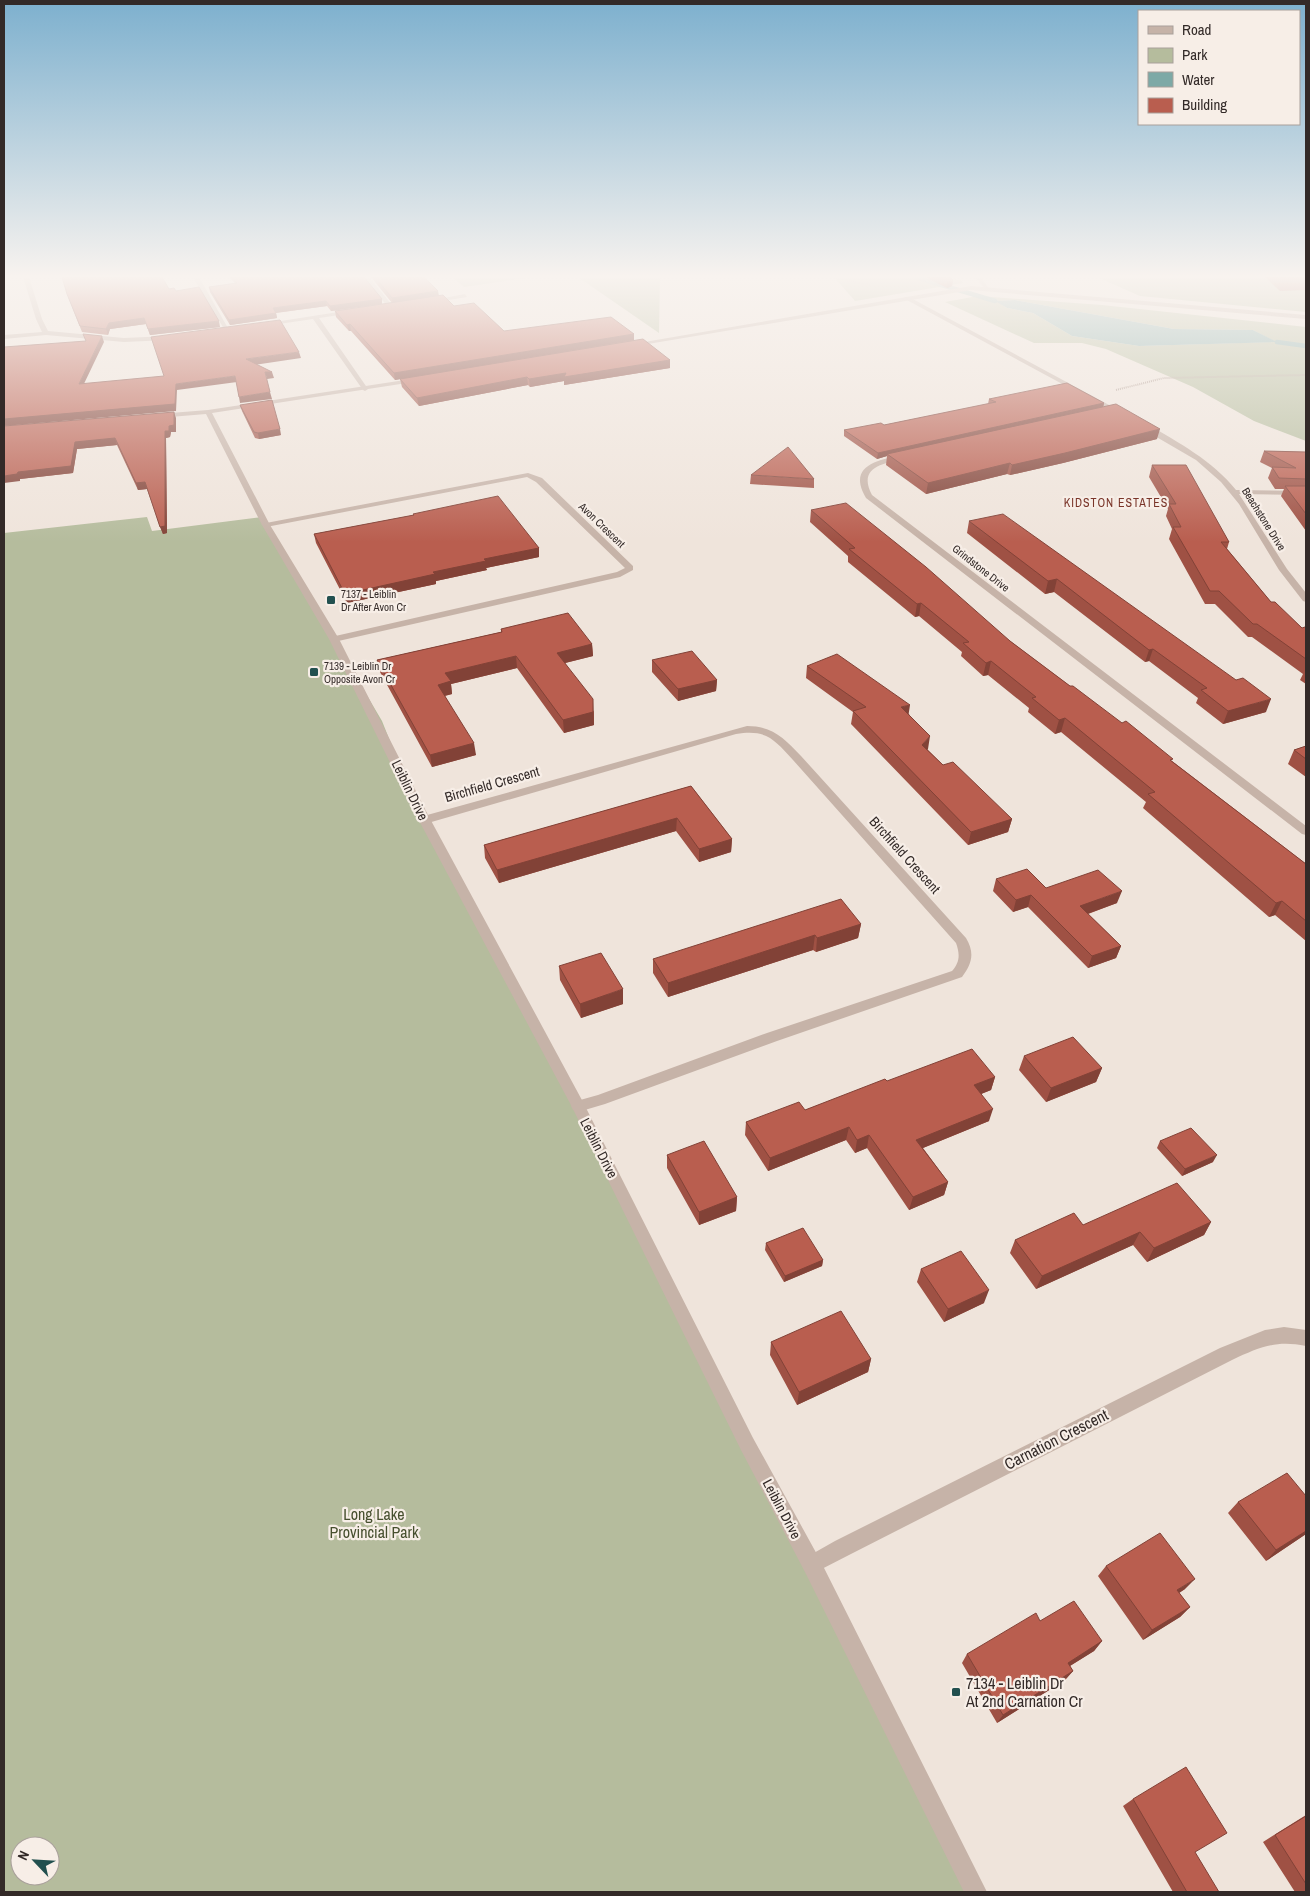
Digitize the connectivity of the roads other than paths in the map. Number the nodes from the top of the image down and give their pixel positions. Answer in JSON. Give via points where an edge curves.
{"nodes":[{"id":1,"x":349,"y":365,"type":"edge"},
{"id":2,"x":1032,"y":365,"type":"edge"},
{"id":3,"x":423,"y":379,"type":"edge"},
{"id":4,"x":365,"y":389,"type":"junction"},
{"id":5,"x":1114,"y":410,"type":"junction"},
{"id":6,"x":208,"y":412,"type":"junction"},
{"id":7,"x":1099,"y":414,"type":"edge"},
{"id":8,"x":1124,"y":415,"type":"edge"},
{"id":9,"x":152,"y":416,"type":"edge"},
{"id":10,"x":1132,"y":420,"type":"edge"},
{"id":11,"x":910,"y":455,"type":"edge"},
{"id":12,"x":1234,"y":492,"type":"junction"},
{"id":13,"x":1306,"y":493,"type":"edge"},
{"id":14,"x":266,"y":525,"type":"junction"},
{"id":15,"x":1306,"y":599,"type":"edge"},
{"id":16,"x":334,"y":639,"type":"junction"},
{"id":17,"x":424,"y":820,"type":"junction"},
{"id":18,"x":1306,"y":831,"type":"edge"},
{"id":19,"x":578,"y":1106,"type":"junction"},
{"id":20,"x":1306,"y":1338,"type":"edge"},
{"id":21,"x":812,"y":1565,"type":"junction"},
{"id":22,"x":976,"y":1892,"type":"edge"}],
"edges":[{"from":1,"to":4,"type":"street"},
{"from":2,"to":5,"type":"street"},
{"from":3,"to":4,"type":"street"},
{"from":4,"to":6,"type":"street"},
{"from":5,"to":7,"type":"street"},
{"from":5,"to":8,"type":"street"},
{"from":6,"to":9,"type":"street"},
{"from":6,"to":14,"type":"street","name":"Leiblin Drive"},
{"from":10,"to":12,"type":"street","name":"Beachstone Drive","via":[[1199,458]]},
{"from":11,"to":18,"type":"street","name":"Grindstone Drive","via":[[879,462],[866,472],[862,479],[863,488],[869,496]]},
{"from":12,"to":13,"type":"street"},
{"from":12,"to":15,"type":"street","name":"Beachstone Drive","via":[[1274,556]]},
{"from":14,"to":16,"type":"street","name":"Leiblin Drive"},
{"from":14,"to":16,"type":"street","name":"Avon Crescent","via":[[528,474],[536,477],[630,568],[620,574]]},
{"from":16,"to":17,"type":"street","name":"Leiblin Drive"},
{"from":17,"to":19,"type":"street","name":"Leiblin Drive"},
{"from":17,"to":19,"type":"street","name":"Birchfield Crescent","via":[[735,731],[763,729],[797,758],[962,941],[966,950],[966,959],[957,974]]},
{"from":19,"to":21,"type":"street","name":"Leiblin Drive","via":[[747,1444]]},
{"from":20,"to":21,"type":"street","name":"Carnation Crescent","via":[[1271,1335],[1226,1354]]},
{"from":21,"to":22,"type":"street","name":"Leiblin Drive"}]}
